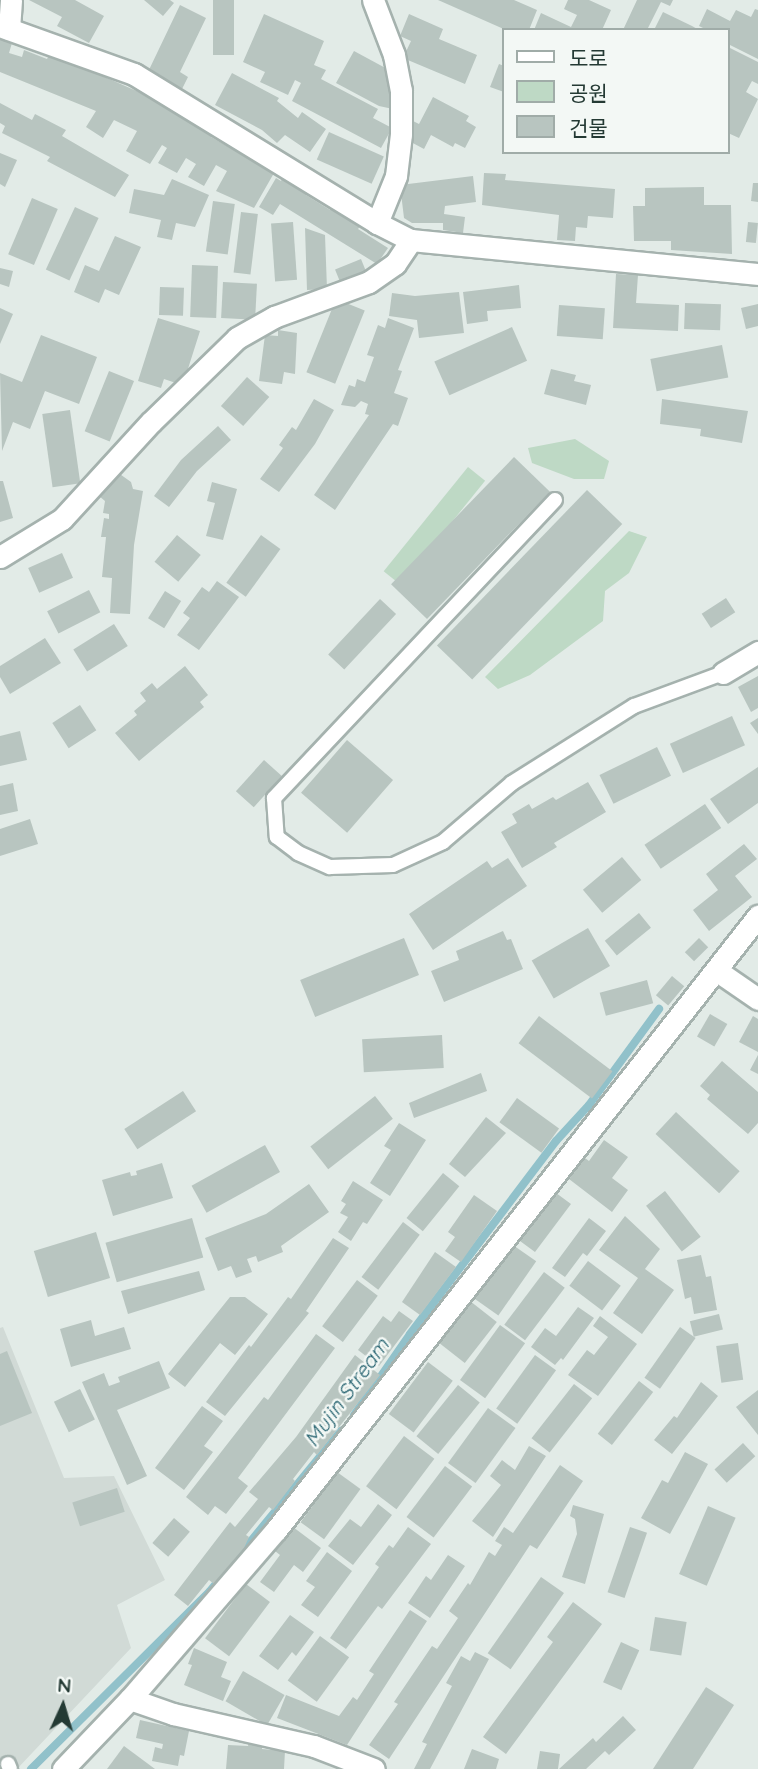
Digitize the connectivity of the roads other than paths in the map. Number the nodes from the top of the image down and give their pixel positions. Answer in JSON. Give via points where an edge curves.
{"nodes":[{"id":1,"x":11,"y":0,"type":"edge"},
{"id":2,"x":373,"y":0,"type":"edge"},
{"id":3,"x":4,"y":27,"type":"edge"},
{"id":4,"x":377,"y":223,"type":"junction"},
{"id":5,"x":411,"y":240,"type":"junction"},
{"id":6,"x":758,"y":274,"type":"edge"},
{"id":7,"x":555,"y":500,"type":"dead end"},
{"id":8,"x":0,"y":557,"type":"edge"},
{"id":9,"x":758,"y":652,"type":"edge"},
{"id":10,"x":723,"y":673,"type":"joint"},
{"id":11,"x":758,"y":916,"type":"edge"},
{"id":12,"x":716,"y":970,"type":"junction"},
{"id":13,"x":758,"y":999,"type":"edge"},
{"id":14,"x":131,"y":1699,"type":"junction"},
{"id":15,"x":64,"y":1769,"type":"edge"},
{"id":16,"x":374,"y":1769,"type":"edge"}],
"edges":[{"from":1,"to":3,"type":"street"},
{"from":2,"to":4,"type":"street","via":[[394,55],[401,90],[396,176]]},
{"from":3,"to":4,"type":"street","via":[[134,74]]},
{"from":4,"to":5,"type":"street"},
{"from":5,"to":6,"type":"street"},
{"from":5,"to":8,"type":"street","via":[[395,264],[369,282],[274,317],[237,338],[61,519]]},
{"from":7,"to":10,"type":"lane","via":[[274,798],[277,837],[298,853],[330,867],[393,866],[443,842],[512,783],[634,706]]},
{"from":9,"to":10,"type":"street"},
{"from":11,"to":12,"type":"street"},
{"from":12,"to":13,"type":"street"},
{"from":12,"to":14,"type":"street","via":[[276,1531]]},
{"from":14,"to":15,"type":"street"},
{"from":14,"to":16,"type":"street","via":[[173,1714],[314,1746]]}]}
